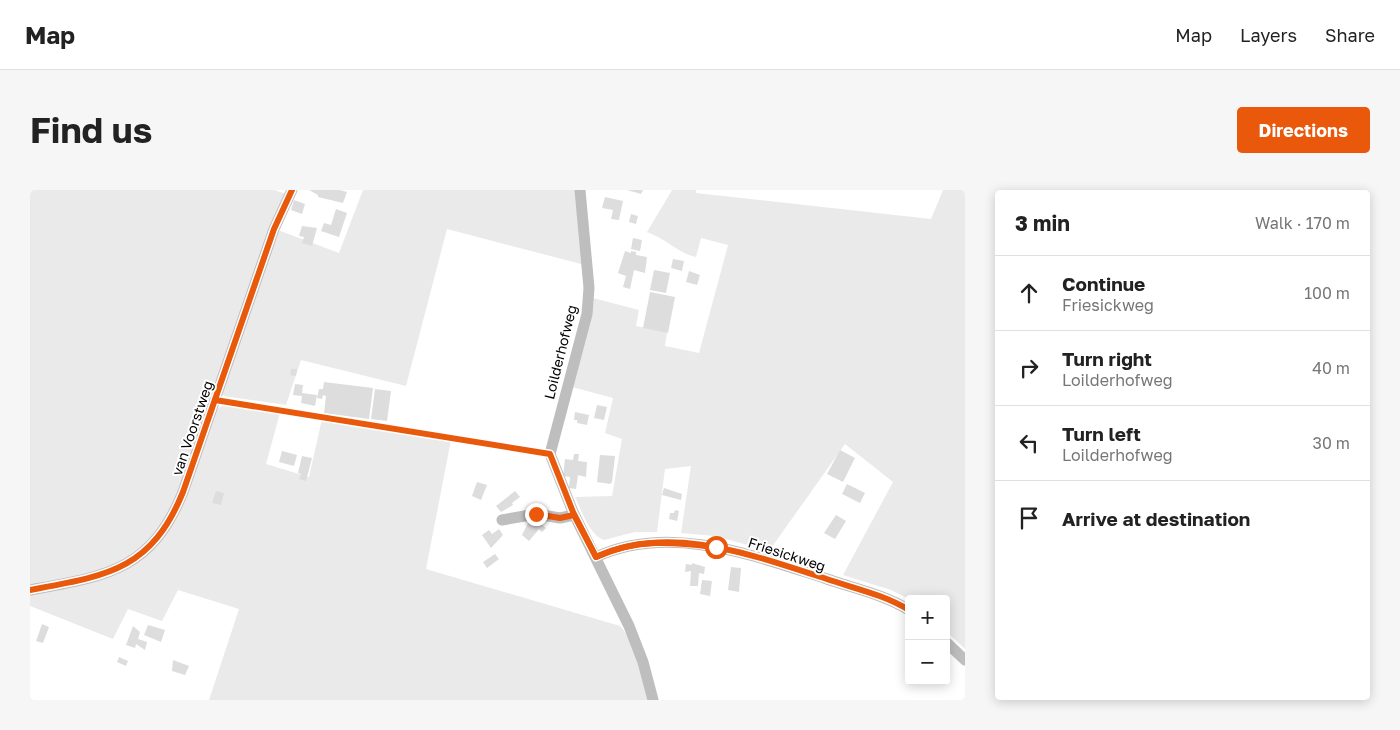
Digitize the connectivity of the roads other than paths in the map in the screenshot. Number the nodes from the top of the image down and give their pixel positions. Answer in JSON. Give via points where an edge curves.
{"nodes":[{"id":1,"x":292,"y":190,"type":"edge"},
{"id":2,"x":580,"y":190,"type":"edge"},
{"id":3,"x":574,"y":515,"type":"junction"},
{"id":4,"x":502,"y":520,"type":"dead end"},
{"id":5,"x":596,"y":557,"type":"junction"},
{"id":6,"x":30,"y":590,"type":"edge"},
{"id":7,"x":905,"y":608,"type":"edge"},
{"id":8,"x":950,"y":646,"type":"edge"},
{"id":9,"x":965,"y":660,"type":"edge"},
{"id":10,"x":653,"y":700,"type":"edge"}],
"edges":[{"from":1,"to":6,"type":"street","name":"van Voorstweg","via":[[274,229],[183,492],[161,533],[150,548],[112,572]]},
{"from":2,"to":3,"type":"street","name":"Loilderhofweg","via":[[589,288],[587,314],[550,454]]},
{"from":3,"to":4,"type":"street","via":[[560,518],[536,514]]},
{"from":3,"to":5,"type":"street","name":"Loilderhofweg"},
{"from":5,"to":7,"type":"street","name":"Friesickweg","via":[[618,547],[653,542],[716,547],[884,598]]},
{"from":5,"to":10,"type":"street","name":"Loilderhofweg","via":[[629,626]]},
{"from":8,"to":9,"type":"street"}]}
